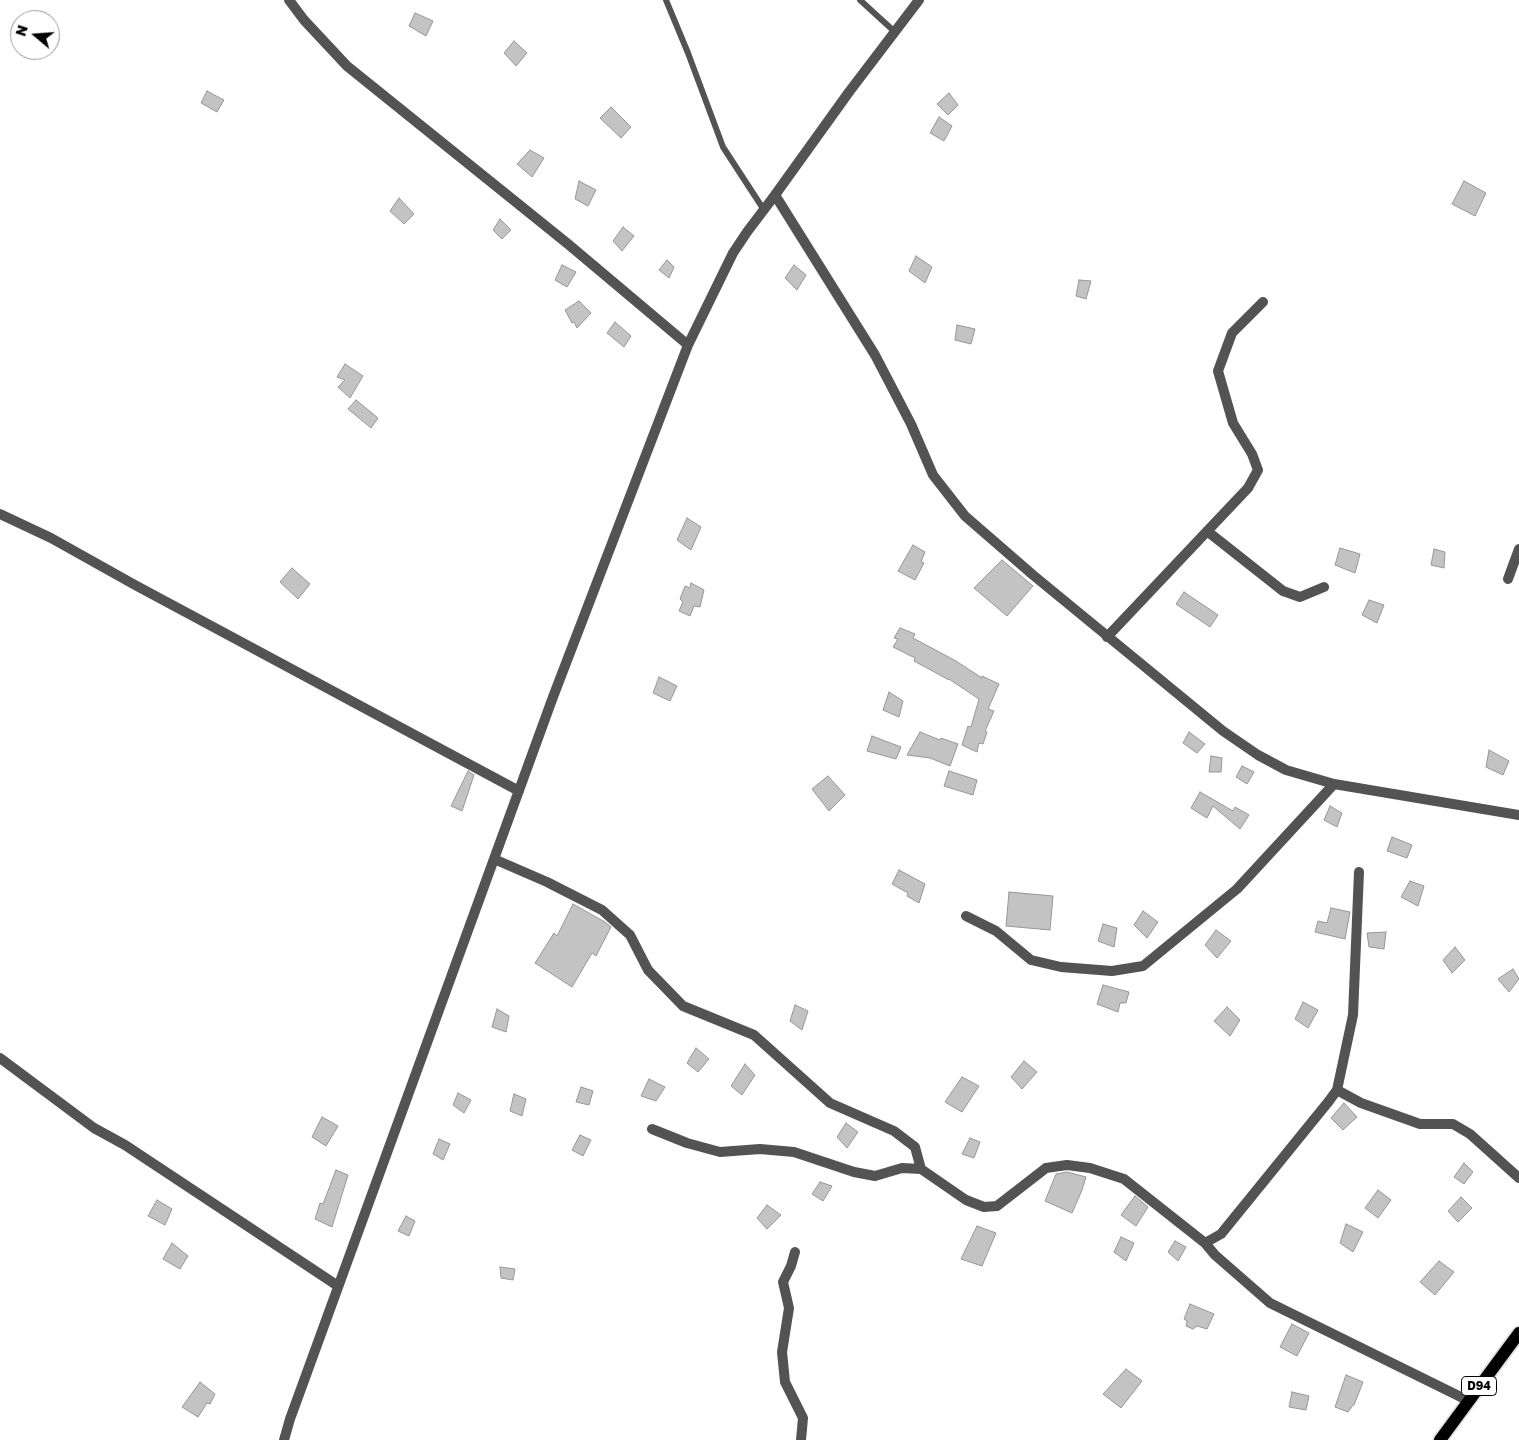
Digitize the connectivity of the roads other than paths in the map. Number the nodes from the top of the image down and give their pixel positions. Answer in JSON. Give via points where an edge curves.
{"nodes":[{"id":1,"x":289,"y":0,"type":"edge"},
{"id":2,"x":666,"y":0,"type":"edge"},
{"id":3,"x":860,"y":0,"type":"edge"},
{"id":4,"x":919,"y":0,"type":"edge"},
{"id":5,"x":895,"y":32,"type":"junction"},
{"id":6,"x":776,"y":195,"type":"junction"},
{"id":7,"x":764,"y":210,"type":"junction"},
{"id":8,"x":1263,"y":302,"type":"dead end"},
{"id":9,"x":688,"y":345,"type":"junction"},
{"id":10,"x":0,"y":514,"type":"edge"},
{"id":11,"x":1207,"y":531,"type":"junction"},
{"id":12,"x":1519,"y":548,"type":"edge"},
{"id":13,"x":1508,"y":578,"type":"dead end"},
{"id":14,"x":1324,"y":587,"type":"dead end"},
{"id":15,"x":1107,"y":637,"type":"junction"},
{"id":16,"x":1334,"y":784,"type":"junction"},
{"id":17,"x":519,"y":791,"type":"junction"},
{"id":18,"x":1519,"y":815,"type":"edge"},
{"id":19,"x":494,"y":859,"type":"junction"},
{"id":20,"x":1359,"y":872,"type":"dead end"},
{"id":21,"x":966,"y":916,"type":"dead end"},
{"id":22,"x":0,"y":1058,"type":"edge"},
{"id":23,"x":1337,"y":1090,"type":"junction"},
{"id":24,"x":652,"y":1128,"type":"dead end"},
{"id":25,"x":922,"y":1169,"type":"junction"},
{"id":26,"x":1519,"y":1178,"type":"edge"},
{"id":27,"x":1205,"y":1243,"type":"junction"},
{"id":28,"x":795,"y":1252,"type":"dead end"},
{"id":29,"x":338,"y":1286,"type":"junction"},
{"id":30,"x":1519,"y":1333,"type":"edge"},
{"id":31,"x":1469,"y":1401,"type":"junction"},
{"id":32,"x":1446,"y":1438,"type":"edge"},
{"id":33,"x":284,"y":1440,"type":"edge"},
{"id":34,"x":800,"y":1440,"type":"edge"}],
"edges":[{"from":1,"to":9,"type":"street","via":[[347,66]]},
{"from":2,"to":7,"type":"lane","via":[[723,147]]},
{"from":3,"to":5,"type":"lane"},
{"from":4,"to":5,"type":"street"},
{"from":5,"to":6,"type":"street"},
{"from":6,"to":7,"type":"street"},
{"from":6,"to":15,"type":"street","via":[[875,354],[933,475],[965,516]]},
{"from":7,"to":9,"type":"street","via":[[733,253]]},
{"from":8,"to":11,"type":"street","via":[[1232,333],[1218,371],[1232,423],[1258,470],[1248,488]]},
{"from":9,"to":17,"type":"street"},
{"from":10,"to":17,"type":"street","via":[[51,538]]},
{"from":11,"to":14,"type":"street","via":[[1283,591],[1300,597]]},
{"from":11,"to":15,"type":"street"},
{"from":12,"to":13,"type":"street"},
{"from":15,"to":16,"type":"street","via":[[1223,731],[1258,755],[1286,770]]},
{"from":16,"to":18,"type":"street"},
{"from":16,"to":21,"type":"street","via":[[1237,889],[1142,966],[1112,972],[1061,967],[1031,960],[996,931]]},
{"from":17,"to":19,"type":"street"},
{"from":19,"to":25,"type":"street","via":[[602,910],[630,935],[648,970],[683,1006],[754,1035],[830,1103],[894,1132],[915,1147]]},
{"from":19,"to":29,"type":"street"},
{"from":20,"to":23,"type":"street","via":[[1353,1015]]},
{"from":22,"to":29,"type":"street","via":[[94,1128],[125,1145]]},
{"from":23,"to":26,"type":"street","via":[[1361,1103],[1420,1124],[1453,1124],[1470,1134]]},
{"from":23,"to":27,"type":"street","via":[[1221,1234]]},
{"from":24,"to":25,"type":"street","via":[[720,1152],[760,1149],[794,1152],[875,1176],[902,1168]]},
{"from":25,"to":27,"type":"street","via":[[966,1200],[984,1207],[997,1206],[1046,1168],[1090,1168],[1124,1179]]},
{"from":27,"to":31,"type":"street","via":[[1270,1303]]},
{"from":28,"to":34,"type":"street","via":[[783,1282],[789,1308],[782,1352],[785,1382],[803,1418]]},
{"from":29,"to":33,"type":"street"},
{"from":30,"to":31,"type":"main road","number":"D94"},
{"from":31,"to":32,"type":"main road","number":"D94"}]}
